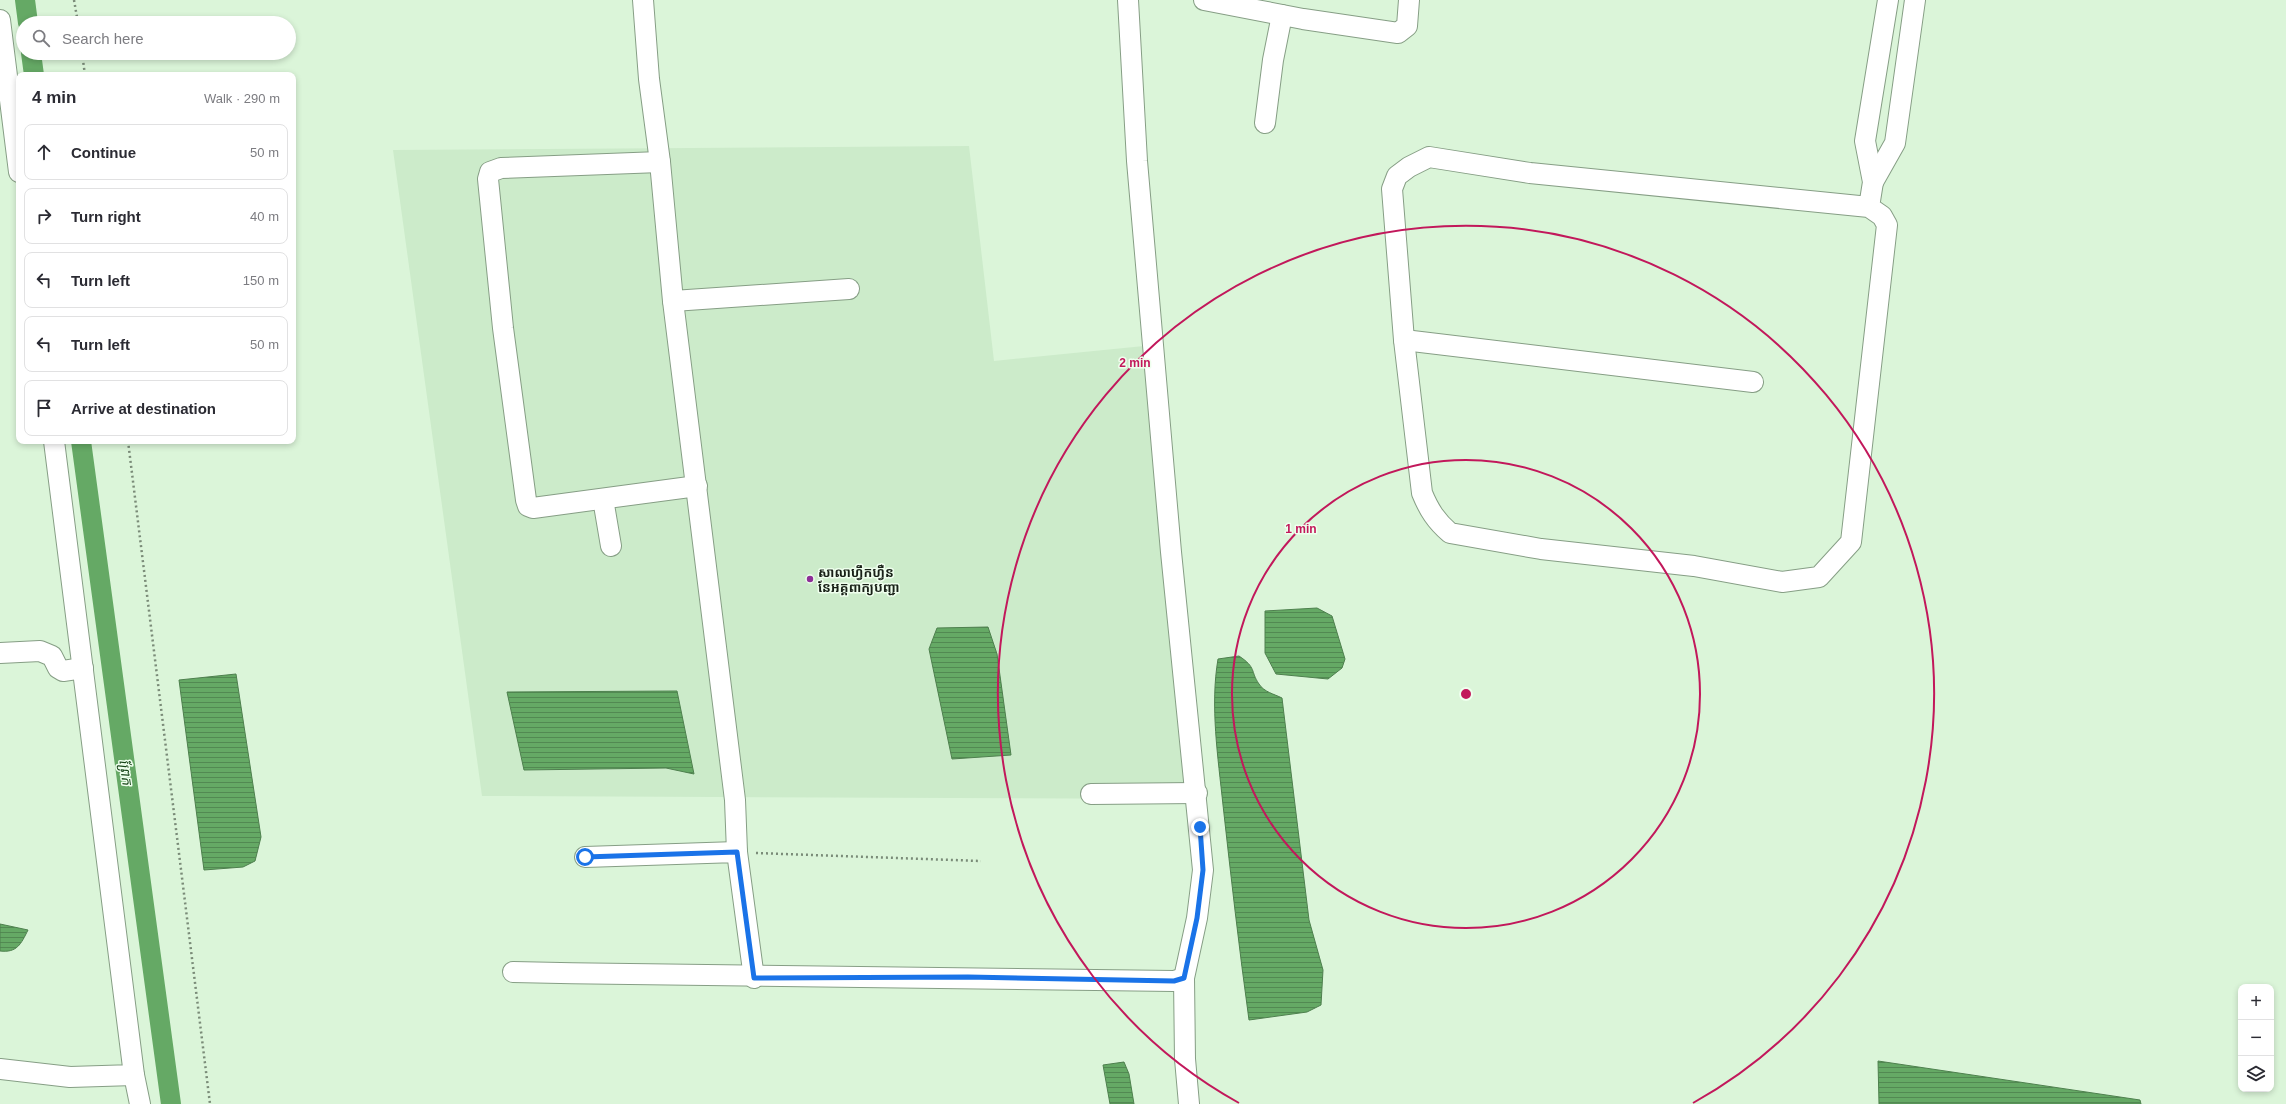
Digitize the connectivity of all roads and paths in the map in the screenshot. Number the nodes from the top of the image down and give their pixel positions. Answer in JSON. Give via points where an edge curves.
{"nodes":[{"id":1,"x":74,"y":0,"type":"edge"},
{"id":2,"x":642,"y":0,"type":"edge"},
{"id":3,"x":1128,"y":0,"type":"edge"},
{"id":4,"x":1204,"y":0,"type":"edge"},
{"id":5,"x":1409,"y":0,"type":"edge"},
{"id":6,"x":1888,"y":0,"type":"edge"},
{"id":7,"x":1915,"y":0,"type":"edge"},
{"id":8,"x":1282,"y":15,"type":"junction"},
{"id":9,"x":77,"y":16,"type":"edge"},
{"id":10,"x":0,"y":20,"type":"edge"},
{"id":11,"x":83,"y":60,"type":"edge"},
{"id":12,"x":85,"y":72,"type":"edge"},
{"id":13,"x":1265,"y":123,"type":"dead end"},
{"id":14,"x":16,"y":148,"type":"edge"},
{"id":15,"x":660,"y":162,"type":"junction"},
{"id":16,"x":1873,"y":182,"type":"junction"},
{"id":17,"x":1869,"y":207,"type":"junction"},
{"id":18,"x":849,"y":289,"type":"dead end"},
{"id":19,"x":673,"y":301,"type":"junction"},
{"id":20,"x":1404,"y":340,"type":"junction"},
{"id":21,"x":1753,"y":382,"type":"dead end"},
{"id":22,"x":54,"y":444,"type":"edge"},
{"id":23,"x":128,"y":444,"type":"edge"},
{"id":24,"x":697,"y":486,"type":"junction"},
{"id":25,"x":603,"y":499,"type":"junction"},
{"id":26,"x":611,"y":546,"type":"dead end"},
{"id":27,"x":0,"y":653,"type":"edge"},
{"id":28,"x":83,"y":668,"type":"junction"},
{"id":29,"x":1196,"y":793,"type":"junction"},
{"id":30,"x":1091,"y":794,"type":"dead end"},
{"id":31,"x":737,"y":852,"type":"junction"},
{"id":32,"x":585,"y":857,"type":"dead end"},
{"id":33,"x":981,"y":861,"type":"dead end"},
{"id":34,"x":513,"y":972,"type":"dead end"},
{"id":35,"x":754,"y":978,"type":"junction"},
{"id":36,"x":1184,"y":978,"type":"junction"},
{"id":37,"x":0,"y":1068,"type":"edge"},
{"id":38,"x":134,"y":1075,"type":"junction"},
{"id":39,"x":140,"y":1104,"type":"edge"},
{"id":40,"x":210,"y":1104,"type":"edge"},
{"id":41,"x":1189,"y":1104,"type":"edge"}],
"edges":[{"from":1,"to":9,"type":"path"},
{"from":2,"to":15,"type":"street"},
{"from":3,"to":29,"type":"street","via":[[1137,161],[1171,552]]},
{"from":4,"to":8,"type":"street"},
{"from":5,"to":8,"type":"street","via":[[1407,26],[1398,33]]},
{"from":6,"to":16,"type":"street","via":[[1865,141]]},
{"from":7,"to":16,"type":"street","via":[[1895,142]]},
{"from":8,"to":13,"type":"street"},
{"from":10,"to":14,"type":"street"},
{"from":11,"to":12,"type":"path"},
{"from":15,"to":19,"type":"street"},
{"from":15,"to":25,"type":"street","via":[[501,168],[490,172],[488,179],[503,328],[528,506],[533,508]]},
{"from":16,"to":17,"type":"street"},
{"from":17,"to":20,"type":"street","via":[[1530,173],[1429,157],[1397,176],[1392,189]]},
{"from":17,"to":20,"type":"street","via":[[1882,216],[1887,225],[1852,542],[1819,577],[1782,582],[1694,566],[1541,549],[1450,533],[1429,510],[1422,493]]},
{"from":18,"to":19,"type":"street"},
{"from":19,"to":24,"type":"street"},
{"from":20,"to":21,"type":"street"},
{"from":22,"to":28,"type":"street"},
{"from":23,"to":40,"type":"path"},
{"from":24,"to":25,"type":"street"},
{"from":24,"to":31,"type":"street","via":[[735,800]]},
{"from":25,"to":26,"type":"street"},
{"from":27,"to":28,"type":"street","via":[[40,651],[52,656],[63,672]]},
{"from":28,"to":38,"type":"street"},
{"from":29,"to":30,"type":"street"},
{"from":29,"to":36,"type":"street","via":[[1203,870],[1197,918]]},
{"from":31,"to":32,"type":"street"},
{"from":31,"to":33,"type":"path"},
{"from":31,"to":35,"type":"street"},
{"from":34,"to":35,"type":"street"},
{"from":35,"to":36,"type":"street","via":[[968,977],[1174,981]]},
{"from":36,"to":41,"type":"street"},
{"from":37,"to":38,"type":"street","via":[[70,1077]]},
{"from":38,"to":39,"type":"street"}]}
